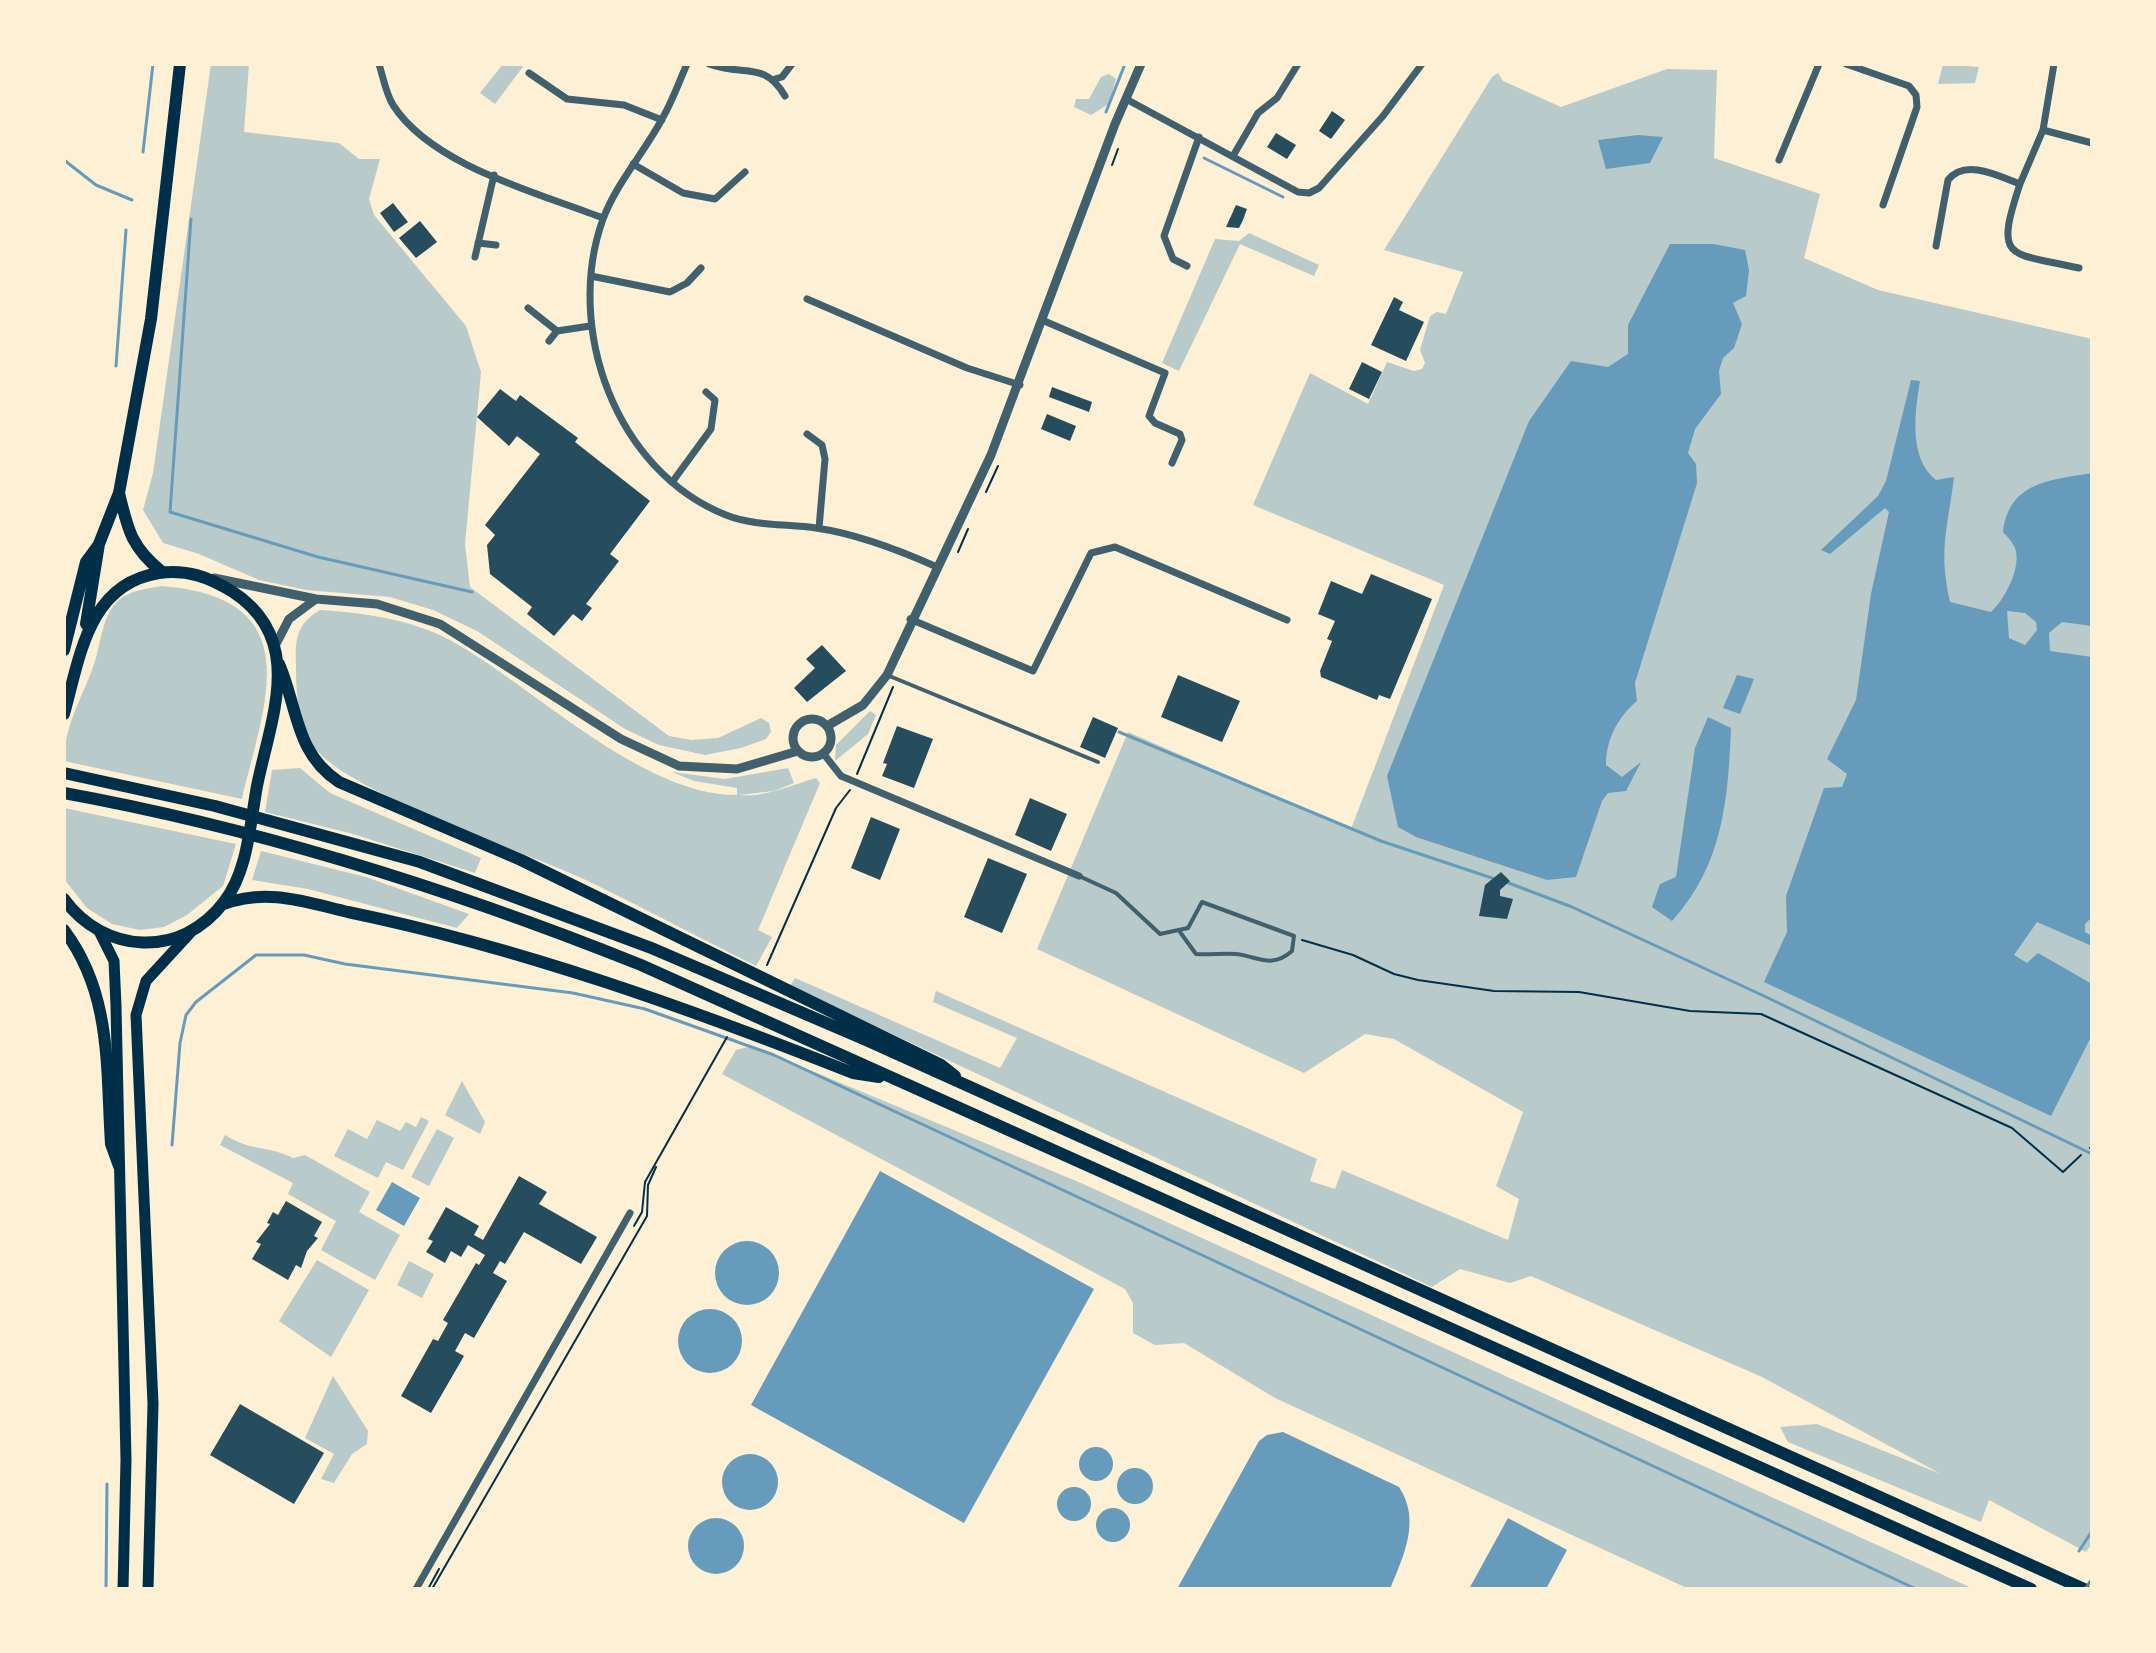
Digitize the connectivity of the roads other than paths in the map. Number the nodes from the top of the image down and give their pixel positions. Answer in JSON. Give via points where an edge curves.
{"nodes":[{"id":1,"x":180,"y":64,"type":"edge"},
{"id":2,"x":379,"y":64,"type":"edge"},
{"id":3,"x":687,"y":64,"type":"edge"},
{"id":4,"x":709,"y":64,"type":"edge"},
{"id":5,"x":792,"y":64,"type":"edge"},
{"id":6,"x":1141,"y":64,"type":"edge"},
{"id":7,"x":1298,"y":64,"type":"edge"},
{"id":8,"x":1422,"y":64,"type":"edge"},
{"id":9,"x":1819,"y":64,"type":"edge"},
{"id":10,"x":1846,"y":64,"type":"edge"},
{"id":11,"x":2054,"y":64,"type":"edge"},
{"id":12,"x":1862,"y":66,"type":"edge"},
{"id":13,"x":529,"y":73,"type":"dead end"},
{"id":14,"x":775,"y":79,"type":"junction"},
{"id":15,"x":785,"y":96,"type":"dead end"},
{"id":16,"x":1126,"y":99,"type":"junction"},
{"id":17,"x":662,"y":120,"type":"junction"},
{"id":18,"x":2043,"y":130,"type":"junction"},
{"id":19,"x":1199,"y":137,"type":"junction"},
{"id":20,"x":2092,"y":143,"type":"edge"},
{"id":21,"x":1233,"y":156,"type":"junction"},
{"id":22,"x":1779,"y":160,"type":"dead end"},
{"id":23,"x":633,"y":164,"type":"junction"},
{"id":24,"x":745,"y":172,"type":"dead end"},
{"id":25,"x":494,"y":175,"type":"junction"},
{"id":26,"x":2020,"y":184,"type":"junction"},
{"id":27,"x":1883,"y":205,"type":"dead end"},
{"id":28,"x":603,"y":218,"type":"junction"},
{"id":29,"x":478,"y":243,"type":"junction"},
{"id":30,"x":496,"y":245,"type":"dead end"},
{"id":31,"x":1936,"y":246,"type":"dead end"},
{"id":32,"x":475,"y":257,"type":"dead end"},
{"id":33,"x":1187,"y":266,"type":"dead end"},
{"id":34,"x":701,"y":268,"type":"dead end"},
{"id":35,"x":2079,"y":268,"type":"dead end"},
{"id":36,"x":591,"y":276,"type":"junction"},
{"id":37,"x":687,"y":283,"type":"junction"},
{"id":38,"x":695,"y":289,"type":"dead end"},
{"id":39,"x":807,"y":299,"type":"dead end"},
{"id":40,"x":528,"y":308,"type":"dead end"},
{"id":41,"x":1042,"y":320,"type":"junction"},
{"id":42,"x":590,"y":326,"type":"junction"},
{"id":43,"x":557,"y":331,"type":"junction"},
{"id":44,"x":549,"y":341,"type":"dead end"},
{"id":45,"x":1020,"y":385,"type":"junction"},
{"id":46,"x":706,"y":392,"type":"dead end"},
{"id":47,"x":807,"y":434,"type":"dead end"},
{"id":48,"x":1172,"y":463,"type":"dead end"},
{"id":49,"x":673,"y":481,"type":"junction"},
{"id":50,"x":119,"y":493,"type":"junction"},
{"id":51,"x":819,"y":528,"type":"junction"},
{"id":52,"x":99,"y":544,"type":"junction"},
{"id":53,"x":937,"y":567,"type":"junction"},
{"id":54,"x":162,"y":572,"type":"junction"},
{"id":55,"x":205,"y":576,"type":"junction"},
{"id":56,"x":316,"y":599,"type":"junction"},
{"id":57,"x":910,"y":619,"type":"junction"},
{"id":58,"x":1287,"y":620,"type":"dead end"},
{"id":59,"x":83,"y":643,"type":"junction"},
{"id":60,"x":276,"y":644,"type":"junction"},
{"id":61,"x":64,"y":650,"type":"edge"},
{"id":62,"x":279,"y":664,"type":"junction"},
{"id":63,"x":887,"y":675,"type":"junction"},
{"id":64,"x":74,"y":678,"type":"junction"},
{"id":65,"x":64,"y":690,"type":"edge"},
{"id":66,"x":64,"y":714,"type":"edge"},
{"id":67,"x":827,"y":726,"type":"junction"},
{"id":68,"x":798,"y":751,"type":"junction"},
{"id":69,"x":823,"y":753,"type":"junction"},
{"id":70,"x":1098,"y":762,"type":"dead end"},
{"id":71,"x":64,"y":773,"type":"edge"},
{"id":72,"x":64,"y":793,"type":"edge"},
{"id":73,"x":1079,"y":876,"type":"joint"},
{"id":74,"x":64,"y":899,"type":"edge"},
{"id":75,"x":222,"y":905,"type":"junction"},
{"id":76,"x":64,"y":911,"type":"edge"},
{"id":77,"x":79,"y":919,"type":"junction"},
{"id":78,"x":64,"y":930,"type":"edge"},
{"id":79,"x":191,"y":931,"type":"junction"},
{"id":80,"x":1180,"y":932,"type":"junction"},
{"id":81,"x":100,"y":933,"type":"junction"},
{"id":82,"x":898,"y":1080,"type":"junction"},
{"id":83,"x":969,"y":1088,"type":"junction"},
{"id":84,"x":119,"y":1166,"type":"junction"},
{"id":85,"x":630,"y":1213,"type":"dead end"},
{"id":86,"x":123,"y":1589,"type":"edge"},
{"id":87,"x":150,"y":1589,"type":"edge"},
{"id":88,"x":416,"y":1589,"type":"edge"},
{"id":89,"x":2031,"y":1589,"type":"edge"},
{"id":90,"x":2084,"y":1589,"type":"edge"}],
"edges":[{"from":1,"to":50,"type":"highway","via":[[151,319]]},
{"from":2,"to":25,"type":"street","via":[[393,104],[418,133],[453,158]]},
{"from":3,"to":17,"type":"street"},
{"from":4,"to":14,"type":"street"},
{"from":5,"to":14,"type":"street"},
{"from":6,"to":16,"type":"street"},
{"from":7,"to":21,"type":"street","via":[[1277,98],[1258,113]]},
{"from":8,"to":21,"type":"street","via":[[1319,188],[1298,192]]},
{"from":9,"to":22,"type":"street"},
{"from":10,"to":12,"type":"street"},
{"from":11,"to":18,"type":"street"},
{"from":12,"to":27,"type":"street","via":[[1909,86],[1916,95],[1917,107]]},
{"from":13,"to":17,"type":"street","via":[[567,99],[624,105]]},
{"from":14,"to":15,"type":"street"},
{"from":16,"to":19,"type":"street"},
{"from":16,"to":41,"type":"street"},
{"from":17,"to":23,"type":"street"},
{"from":18,"to":20,"type":"street"},
{"from":18,"to":26,"type":"street"},
{"from":19,"to":21,"type":"street"},
{"from":19,"to":33,"type":"street","via":[[1164,236],[1173,259]]},
{"from":23,"to":24,"type":"street","via":[[683,193],[715,199]]},
{"from":23,"to":28,"type":"street"},
{"from":25,"to":28,"type":"street"},
{"from":25,"to":29,"type":"street"},
{"from":26,"to":31,"type":"street","via":[[1988,172],[1954,173],[1948,180]]},
{"from":26,"to":35,"type":"street","via":[[2005,228],[2009,245],[2018,254]]},
{"from":28,"to":36,"type":"street"},
{"from":29,"to":30,"type":"street"},
{"from":29,"to":32,"type":"street"},
{"from":34,"to":37,"type":"street"},
{"from":36,"to":37,"type":"street","via":[[670,292]]},
{"from":36,"to":42,"type":"street"},
{"from":37,"to":38,"type":"street"},
{"from":39,"to":45,"type":"street","via":[[967,368]]},
{"from":40,"to":43,"type":"street"},
{"from":41,"to":45,"type":"street"},
{"from":41,"to":48,"type":"street","via":[[1165,373],[1149,416],[1180,434]]},
{"from":42,"to":43,"type":"street"},
{"from":42,"to":49,"type":"street","via":[[611,400],[638,448]]},
{"from":43,"to":44,"type":"street"},
{"from":45,"to":53,"type":"street"},
{"from":46,"to":49,"type":"street","via":[[715,400],[711,429]]},
{"from":47,"to":51,"type":"street","via":[[822,445],[825,459]]},
{"from":49,"to":51,"type":"street","via":[[727,516]]},
{"from":50,"to":52,"type":"highway"},
{"from":50,"to":54,"type":"highway","via":[[130,538]]},
{"from":51,"to":53,"type":"street","via":[[889,546]]},
{"from":52,"to":59,"type":"highway"},
{"from":52,"to":61,"type":"highway","via":[[86,562]]},
{"from":53,"to":57,"type":"street"},
{"from":54,"to":55,"type":"highway"},
{"from":54,"to":59,"type":"highway","via":[[130,582],[109,597]]},
{"from":55,"to":56,"type":"street"},
{"from":55,"to":60,"type":"highway","via":[[259,614]]},
{"from":56,"to":60,"type":"street","via":[[289,619]]},
{"from":56,"to":68,"type":"street","via":[[377,604],[440,624],[621,739],[679,766],[737,769]]},
{"from":57,"to":58,"type":"street","via":[[1033,671],[1091,553],[1115,547]]},
{"from":57,"to":63,"type":"street"},
{"from":59,"to":64,"type":"highway"},
{"from":60,"to":62,"type":"highway"},
{"from":62,"to":75,"type":"highway","via":[[274,712],[233,888]]},
{"from":62,"to":83,"type":"highway","via":[[307,752],[339,782],[521,860],[841,1015],[941,1065]]},
{"from":63,"to":67,"type":"street","via":[[863,705]]},
{"from":63,"to":70,"type":"lane"},
{"from":64,"to":65,"type":"highway"},
{"from":64,"to":66,"type":"highway"},
{"from":67,"to":68,"type":"street","via":[[815,719],[802,721],[792,735]]},
{"from":67,"to":69,"type":"street","via":[[830,740]]},
{"from":68,"to":69,"type":"street","via":[[810,757]]},
{"from":69,"to":73,"type":"street","via":[[841,776]]},
{"from":71,"to":83,"type":"highway","via":[[276,821],[434,867],[649,947]]},
{"from":72,"to":82,"type":"highway","via":[[302,847],[425,885],[641,965]]},
{"from":73,"to":80,"type":"lane","via":[[1116,893],[1160,934]]},
{"from":74,"to":77,"type":"highway"},
{"from":75,"to":79,"type":"highway"},
{"from":75,"to":82,"type":"highway","via":[[273,895],[445,933],[615,984],[853,1073]]},
{"from":76,"to":77,"type":"highway"},
{"from":77,"to":81,"type":"highway"},
{"from":78,"to":84,"type":"highway","via":[[99,996],[111,1144]]},
{"from":79,"to":81,"type":"highway","via":[[143,944]]},
{"from":79,"to":87,"type":"main road","via":[[146,981],[136,1015],[153,1404]]},
{"from":80,"to":80,"type":"lane","via":[[1196,954],[1236,954],[1266,963],[1292,951],[1294,936],[1202,902],[1188,928]]},
{"from":81,"to":84,"type":"main road","via":[[114,961]]},
{"from":82,"to":89,"type":"highway"},
{"from":83,"to":90,"type":"highway"},
{"from":84,"to":86,"type":"main road","via":[[126,1460]]},
{"from":85,"to":88,"type":"street"}]}
